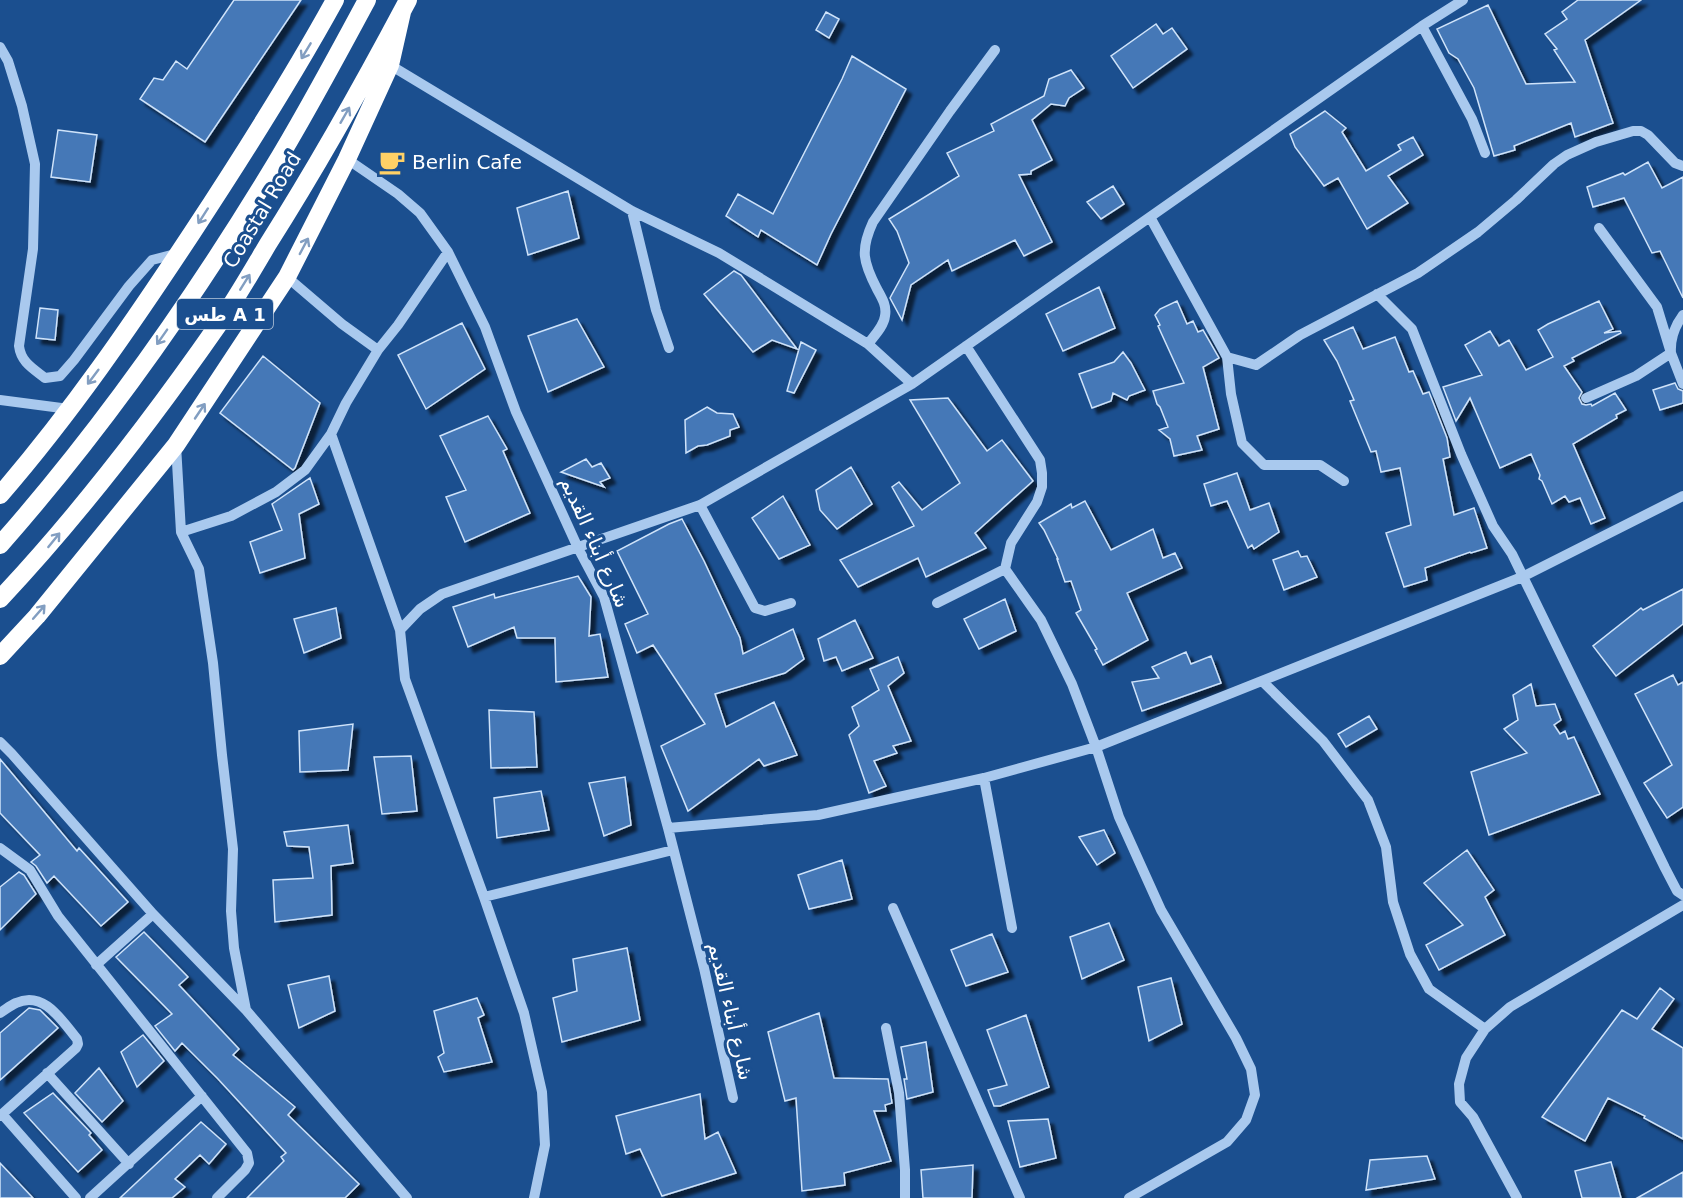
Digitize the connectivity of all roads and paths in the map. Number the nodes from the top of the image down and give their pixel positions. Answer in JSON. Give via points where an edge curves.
{"nodes":[{"id":1,"x":335,"y":0,"type":"edge"},
{"id":2,"x":367,"y":0,"type":"edge"},
{"id":3,"x":1463,"y":0,"type":"edge"},
{"id":4,"x":405,"y":6,"type":"edge"},
{"id":5,"x":1422,"y":26,"type":"junction"},
{"id":6,"x":0,"y":47,"type":"edge"},
{"id":7,"x":995,"y":50,"type":"dead end"},
{"id":8,"x":390,"y":65,"type":"junction"},
{"id":9,"x":1485,"y":153,"type":"dead end"},
{"id":10,"x":347,"y":159,"type":"junction"},
{"id":11,"x":1683,"y":166,"type":"edge"},
{"id":12,"x":632,"y":211,"type":"junction"},
{"id":13,"x":1150,"y":217,"type":"junction"},
{"id":14,"x":1599,"y":228,"type":"dead end"},
{"id":15,"x":179,"y":252,"type":"junction"},
{"id":16,"x":448,"y":252,"type":"junction"},
{"id":17,"x":287,"y":278,"type":"junction"},
{"id":18,"x":1377,"y":294,"type":"junction"},
{"id":19,"x":1683,"y":315,"type":"edge"},
{"id":20,"x":868,"y":344,"type":"junction"},
{"id":21,"x":966,"y":346,"type":"junction"},
{"id":22,"x":669,"y":348,"type":"dead end"},
{"id":23,"x":378,"y":350,"type":"junction"},
{"id":24,"x":1671,"y":353,"type":"junction"},
{"id":25,"x":1227,"y":357,"type":"junction"},
{"id":26,"x":912,"y":384,"type":"junction"},
{"id":27,"x":1683,"y":384,"type":"edge"},
{"id":28,"x":1586,"y":398,"type":"dead end"},
{"id":29,"x":0,"y":400,"type":"edge"},
{"id":30,"x":69,"y":409,"type":"junction"},
{"id":31,"x":331,"y":434,"type":"junction"},
{"id":32,"x":176,"y":445,"type":"junction"},
{"id":33,"x":1344,"y":481,"type":"dead end"},
{"id":34,"x":0,"y":495,"type":"edge"},
{"id":35,"x":1683,"y":496,"type":"edge"},
{"id":36,"x":700,"y":505,"type":"junction"},
{"id":37,"x":181,"y":532,"type":"junction"},
{"id":38,"x":0,"y":545,"type":"edge"},
{"id":39,"x":578,"y":548,"type":"junction"},
{"id":40,"x":1005,"y":569,"type":"junction"},
{"id":41,"x":1522,"y":577,"type":"junction"},
{"id":42,"x":0,"y":599,"type":"edge"},
{"id":43,"x":790,"y":603,"type":"dead end"},
{"id":44,"x":937,"y":603,"type":"dead end"},
{"id":45,"x":400,"y":630,"type":"junction"},
{"id":46,"x":0,"y":656,"type":"edge"},
{"id":47,"x":1262,"y":681,"type":"junction"},
{"id":48,"x":0,"y":742,"type":"edge"},
{"id":49,"x":1096,"y":747,"type":"junction"},
{"id":50,"x":984,"y":778,"type":"junction"},
{"id":51,"x":668,"y":828,"type":"junction"},
{"id":52,"x":0,"y":848,"type":"edge"},
{"id":53,"x":673,"y":850,"type":"junction"},
{"id":54,"x":1683,"y":895,"type":"edge"},
{"id":55,"x":484,"y":897,"type":"junction"},
{"id":56,"x":1683,"y":905,"type":"edge"},
{"id":57,"x":893,"y":908,"type":"dead end"},
{"id":58,"x":153,"y":914,"type":"junction"},
{"id":59,"x":1012,"y":928,"type":"dead end"},
{"id":60,"x":96,"y":965,"type":"junction"},
{"id":61,"x":1,"y":1010,"type":"edge"},
{"id":62,"x":246,"y":1010,"type":"junction"},
{"id":63,"x":886,"y":1028,"type":"dead end"},
{"id":64,"x":1485,"y":1029,"type":"junction"},
{"id":65,"x":47,"y":1073,"type":"junction"},
{"id":66,"x":202,"y":1096,"type":"junction"},
{"id":67,"x":733,"y":1098,"type":"dead end"},
{"id":68,"x":1,"y":1115,"type":"edge"},
{"id":69,"x":129,"y":1164,"type":"junction"},
{"id":70,"x":76,"y":1198,"type":"edge"},
{"id":71,"x":90,"y":1198,"type":"edge"},
{"id":72,"x":217,"y":1198,"type":"edge"},
{"id":73,"x":407,"y":1198,"type":"edge"},
{"id":74,"x":534,"y":1198,"type":"edge"},
{"id":75,"x":905,"y":1198,"type":"edge"},
{"id":76,"x":1020,"y":1198,"type":"edge"},
{"id":77,"x":1129,"y":1198,"type":"edge"},
{"id":78,"x":1517,"y":1198,"type":"edge"}],
"edges":[{"from":1,"to":15,"type":"highway","one_way":true,"via":[[253,140]]},
{"from":2,"to":38,"type":"highway","name":"Coastal Road","number":"طس A 1","one_way":true,"via":[[276,162],[190,298],[108,413]]},
{"from":3,"to":5,"type":"street"},
{"from":4,"to":8,"type":"highway"},
{"from":42,"to":4,"type":"highway","name":"Coastal Road","number":"طس A 1","one_way":true,"via":[[43,553],[138,436],[219,324],[302,190]]},
{"from":5,"to":9,"type":"street","via":[[1472,119]]},
{"from":5,"to":13,"type":"street"},
{"from":6,"to":15,"type":"street","via":[[22,106],[35,164],[33,249],[20,356],[45,378],[60,376],[152,260]]},
{"from":7,"to":20,"type":"street","via":[[873,222],[866,238],[867,268],[886,313]]},
{"from":8,"to":10,"type":"highway"},
{"from":8,"to":12,"type":"street"},
{"from":10,"to":16,"type":"street","name":"شارع أبناء القديم","via":[[420,213]]},
{"from":17,"to":10,"type":"highway","one_way":true},
{"from":11,"to":18,"type":"street","via":[[1641,131],[1596,142],[1554,164],[1469,238],[1418,273]]},
{"from":12,"to":20,"type":"street","via":[[719,253]]},
{"from":12,"to":22,"type":"street"},
{"from":13,"to":21,"type":"street"},
{"from":13,"to":25,"type":"street"},
{"from":14,"to":24,"type":"street","via":[[1658,307]]},
{"from":15,"to":30,"type":"highway","one_way":true},
{"from":16,"to":23,"type":"street"},
{"from":16,"to":39,"type":"street","name":"شارع أبناء القديم","via":[[485,327],[516,412]]},
{"from":17,"to":23,"type":"street"},
{"from":32,"to":17,"type":"highway","one_way":true},
{"from":18,"to":25,"type":"street","via":[[1300,335],[1256,365]]},
{"from":18,"to":41,"type":"street","via":[[1412,329],[1465,464]]},
{"from":19,"to":24,"type":"street","via":[[1670,341]]},
{"from":20,"to":26,"type":"street"},
{"from":21,"to":26,"type":"street"},
{"from":21,"to":40,"type":"street","via":[[1040,460],[1042,487],[1011,543]]},
{"from":23,"to":31,"type":"street"},
{"from":24,"to":27,"type":"street"},
{"from":24,"to":28,"type":"street","via":[[1636,376]]},
{"from":25,"to":33,"type":"street","via":[[1242,442],[1264,465],[1320,465]]},
{"from":26,"to":36,"type":"street"},
{"from":29,"to":30,"type":"street"},
{"from":30,"to":34,"type":"highway"},
{"from":31,"to":37,"type":"street","via":[[305,470],[276,492],[231,516]]},
{"from":31,"to":45,"type":"street"},
{"from":32,"to":37,"type":"street"},
{"from":46,"to":32,"type":"highway","one_way":true},
{"from":35,"to":41,"type":"street"},
{"from":36,"to":39,"type":"street"},
{"from":36,"to":43,"type":"street","via":[[755,608],[765,611]]},
{"from":37,"to":62,"type":"street","via":[[199,569],[213,663],[233,849],[234,948]]},
{"from":39,"to":45,"type":"street","via":[[442,594]]},
{"from":39,"to":51,"type":"street","name":"شارع أبناء القديم","via":[[604,597]]},
{"from":40,"to":44,"type":"street"},
{"from":40,"to":49,"type":"street","via":[[1041,620],[1072,684]]},
{"from":41,"to":47,"type":"street"},
{"from":41,"to":54,"type":"street","via":[[1665,868]]},
{"from":45,"to":55,"type":"street","via":[[405,679]]},
{"from":47,"to":49,"type":"street"},
{"from":47,"to":64,"type":"street","via":[[1323,741],[1368,800],[1386,847],[1393,902],[1410,954],[1429,989]]},
{"from":48,"to":58,"type":"street"},
{"from":49,"to":50,"type":"street"},
{"from":49,"to":77,"type":"street","via":[[1119,817],[1161,910],[1236,1038],[1251,1069],[1255,1095],[1246,1120],[1227,1142]]},
{"from":50,"to":51,"type":"street","via":[[818,815]]},
{"from":50,"to":59,"type":"street"},
{"from":51,"to":53,"type":"street","name":"شارع أبناء القديم"},
{"from":52,"to":60,"type":"street","via":[[30,870],[58,916]]},
{"from":53,"to":55,"type":"street"},
{"from":53,"to":67,"type":"street","name":"شارع أبناء القديم"},
{"from":55,"to":74,"type":"street","via":[[524,1013],[542,1092],[545,1145]]},
{"from":56,"to":64,"type":"street","via":[[1510,1007]]},
{"from":57,"to":76,"type":"street"},
{"from":58,"to":60,"type":"street"},
{"from":58,"to":62,"type":"street"},
{"from":60,"to":66,"type":"street"},
{"from":61,"to":65,"type":"street","via":[[34,999],[48,1005],[77,1039],[76,1048]]},
{"from":62,"to":73,"type":"street"},
{"from":63,"to":75,"type":"street","via":[[899,1093]]},
{"from":64,"to":78,"type":"street","via":[[1466,1058],[1459,1084],[1460,1102],[1473,1118]]},
{"from":65,"to":68,"type":"street"},
{"from":65,"to":69,"type":"street"},
{"from":66,"to":69,"type":"street"},
{"from":66,"to":72,"type":"street","via":[[247,1153],[249,1163]]},
{"from":68,"to":70,"type":"street"},
{"from":69,"to":71,"type":"street"}]}
